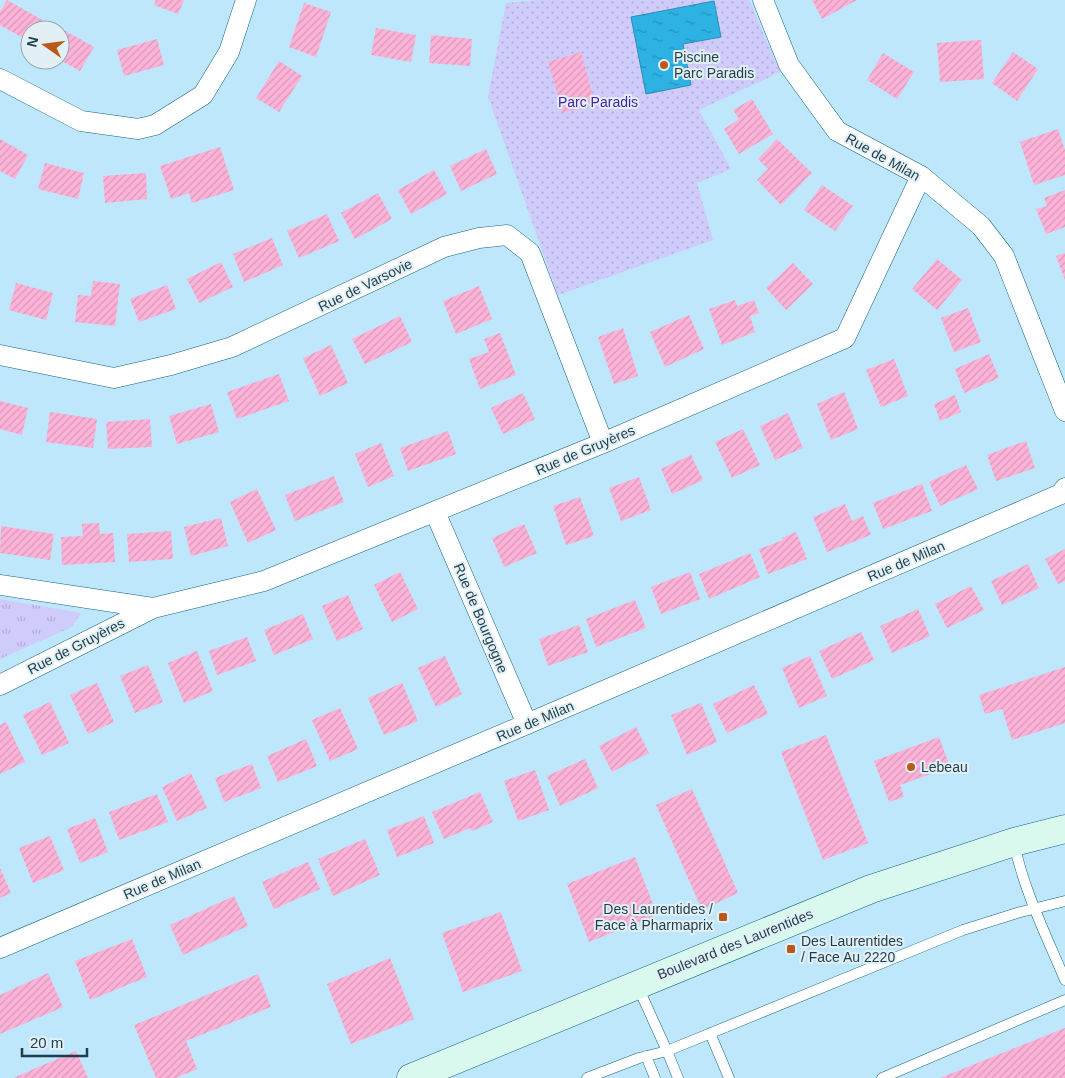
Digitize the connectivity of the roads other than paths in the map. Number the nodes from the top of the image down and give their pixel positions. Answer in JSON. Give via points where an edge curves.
{"nodes":[{"id":1,"x":246,"y":0,"type":"edge"},
{"id":2,"x":763,"y":0,"type":"edge"},
{"id":3,"x":0,"y":79,"type":"edge"},
{"id":4,"x":921,"y":176,"type":"junction"},
{"id":5,"x":0,"y":355,"type":"edge"},
{"id":6,"x":1065,"y":411,"type":"edge"},
{"id":7,"x":603,"y":443,"type":"junction"},
{"id":8,"x":1065,"y":488,"type":"edge"},
{"id":9,"x":435,"y":512,"type":"junction"},
{"id":10,"x":0,"y":585,"type":"edge"},
{"id":11,"x":153,"y":608,"type":"junction"},
{"id":12,"x":0,"y":685,"type":"edge"},
{"id":13,"x":527,"y":724,"type":"junction"},
{"id":14,"x":1065,"y":829,"type":"edge"},
{"id":15,"x":1014,"y":842,"type":"junction"},
{"id":16,"x":1065,"y":901,"type":"edge"},
{"id":17,"x":1035,"y":908,"type":"junction"},
{"id":18,"x":0,"y":948,"type":"edge"},
{"id":19,"x":1065,"y":980,"type":"edge"},
{"id":20,"x":638,"y":984,"type":"junction"},
{"id":21,"x":1065,"y":1000,"type":"edge"},
{"id":22,"x":710,"y":1033,"type":"junction"},
{"id":23,"x":667,"y":1051,"type":"junction"},
{"id":24,"x":646,"y":1056,"type":"junction"},
{"id":25,"x":411,"y":1078,"type":"edge"},
{"id":26,"x":587,"y":1078,"type":"edge"},
{"id":27,"x":655,"y":1078,"type":"edge"},
{"id":28,"x":678,"y":1078,"type":"edge"},
{"id":29,"x":729,"y":1078,"type":"edge"},
{"id":30,"x":882,"y":1078,"type":"edge"}],
"edges":[{"from":1,"to":3,"type":"street","via":[[229,52],[202,95],[155,125],[138,129],[81,121]]},
{"from":2,"to":4,"type":"street","name":"Rue de Milan","via":[[788,65],[836,131]]},
{"from":4,"to":6,"type":"street","name":"Rue de Milan","via":[[981,226],[1004,256]]},
{"from":4,"to":7,"type":"street","name":"Rue de Gruyères","via":[[844,338]]},
{"from":5,"to":7,"type":"street","name":"Rue de Varsovie","via":[[114,378],[171,365],[232,347],[444,247],[507,235],[530,253]]},
{"from":7,"to":9,"type":"street","name":"Rue de Gruyères"},
{"from":8,"to":13,"type":"street","name":"Rue de Milan","via":[[1062,494]]},
{"from":9,"to":11,"type":"street","name":"Rue de Gruyères","via":[[264,581]]},
{"from":9,"to":13,"type":"street","name":"Rue de Bourgogne"},
{"from":10,"to":11,"type":"street","name":"Rue de Gruyères"},
{"from":11,"to":12,"type":"street","name":"Rue de Gruyères"},
{"from":13,"to":18,"type":"street","name":"Rue de Milan"},
{"from":14,"to":15,"type":"main road","name":"Boulevard des Laurentides"},
{"from":15,"to":17,"type":"lane","via":[[1020,870]]},
{"from":15,"to":20,"type":"main road","name":"Boulevard des Laurentides","via":[[871,889]]},
{"from":16,"to":17,"type":"lane"},
{"from":17,"to":19,"type":"lane"},
{"from":17,"to":22,"type":"lane","via":[[963,930]]},
{"from":20,"to":23,"type":"lane"},
{"from":20,"to":25,"type":"main road","name":"Boulevard des Laurentides"},
{"from":21,"to":30,"type":"lane"},
{"from":22,"to":23,"type":"lane"},
{"from":22,"to":29,"type":"lane"},
{"from":23,"to":24,"type":"lane"},
{"from":23,"to":28,"type":"lane"},
{"from":24,"to":26,"type":"lane"},
{"from":24,"to":27,"type":"lane"}]}
